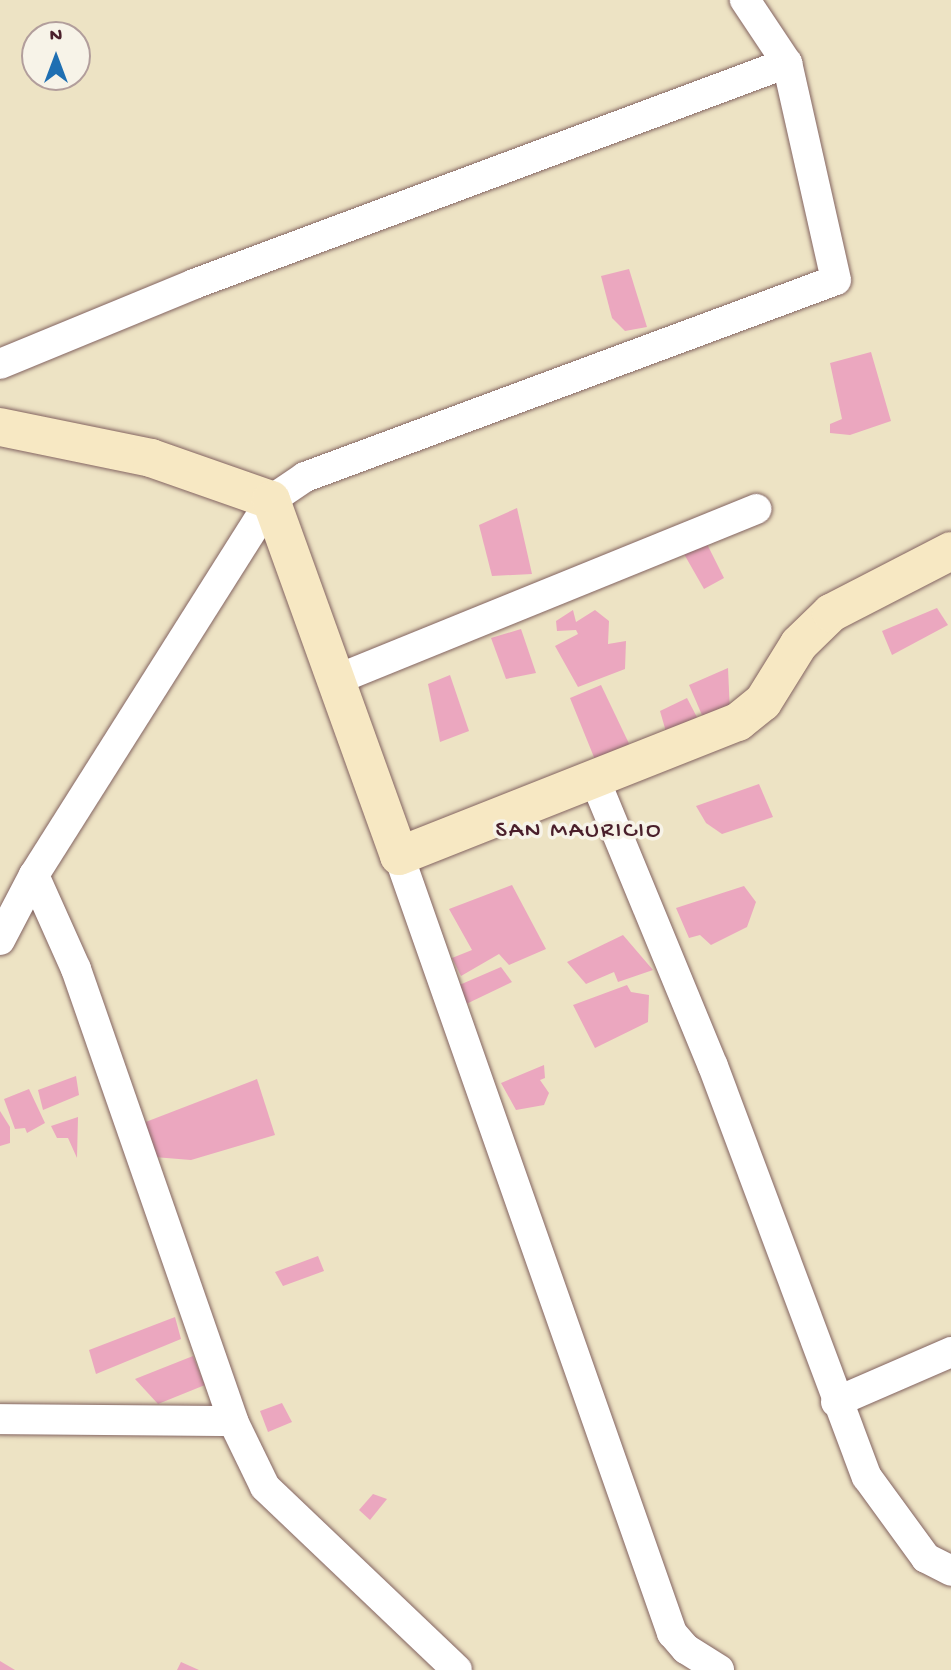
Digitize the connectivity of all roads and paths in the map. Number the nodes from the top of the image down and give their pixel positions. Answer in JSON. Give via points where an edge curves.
{"nodes":[{"id":1,"x":745,"y":0,"type":"edge"},
{"id":2,"x":787,"y":63,"type":"junction"},
{"id":3,"x":0,"y":363,"type":"edge"},
{"id":4,"x":0,"y":427,"type":"edge"},
{"id":5,"x":271,"y":500,"type":"junction"},
{"id":6,"x":757,"y":509,"type":"dead end"},
{"id":7,"x":951,"y":551,"type":"edge"},
{"id":8,"x":333,"y":681,"type":"junction"},
{"id":9,"x":595,"y":780,"type":"junction"},
{"id":10,"x":399,"y":856,"type":"junction"},
{"id":11,"x":34,"y":875,"type":"junction"},
{"id":12,"x":0,"y":940,"type":"edge"},
{"id":13,"x":951,"y":1352,"type":"edge"},
{"id":14,"x":836,"y":1402,"type":"junction"},
{"id":15,"x":3,"y":1412,"type":"edge"},
{"id":16,"x":233,"y":1421,"type":"junction"},
{"id":17,"x":951,"y":1571,"type":"edge"},
{"id":18,"x":457,"y":1670,"type":"edge"},
{"id":19,"x":719,"y":1670,"type":"edge"}],
"edges":[{"from":1,"to":2,"type":"street"},
{"from":2,"to":3,"type":"street","via":[[194,285]]},
{"from":2,"to":5,"type":"street","via":[[836,280],[305,477]]},
{"from":4,"to":5,"type":"street","via":[[151,458]]},
{"from":5,"to":8,"type":"street"},
{"from":5,"to":11,"type":"street"},
{"from":6,"to":8,"type":"street"},
{"from":7,"to":9,"type":"street","via":[[846,603],[824,619],[800,644],[763,702],[738,722]]},
{"from":8,"to":10,"type":"street"},
{"from":9,"to":10,"type":"street"},
{"from":9,"to":14,"type":"street","via":[[713,1066]]},
{"from":10,"to":19,"type":"street","via":[[672,1633],[686,1649]]},
{"from":11,"to":12,"type":"street"},
{"from":11,"to":16,"type":"street","via":[[76,969]]},
{"from":13,"to":14,"type":"street"},
{"from":14,"to":17,"type":"street","via":[[867,1477],[926,1558]]},
{"from":15,"to":16,"type":"street"},
{"from":16,"to":18,"type":"street","via":[[265,1487]]}]}
